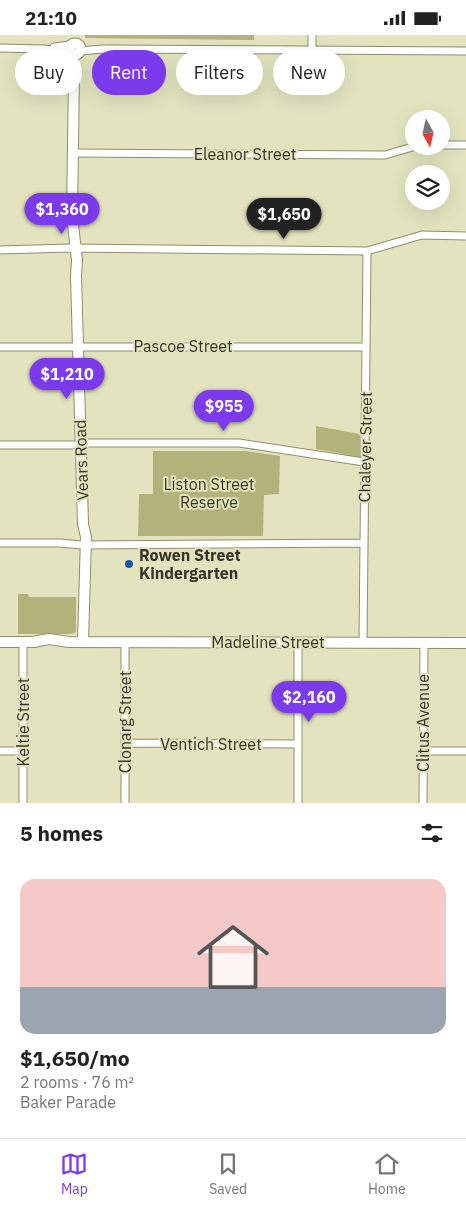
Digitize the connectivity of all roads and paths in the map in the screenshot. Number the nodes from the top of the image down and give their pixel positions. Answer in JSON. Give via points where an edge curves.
{"nodes":[{"id":1,"x":312,"y":35,"type":"edge"},
{"id":2,"x":75,"y":46,"type":"edge"},
{"id":3,"x":0,"y":48,"type":"edge"},
{"id":4,"x":312,"y":50,"type":"joint"},
{"id":5,"x":345,"y":50,"type":"edge"},
{"id":6,"x":466,"y":51,"type":"edge"},
{"id":7,"x":450,"y":145,"type":"edge"},
{"id":8,"x":466,"y":145,"type":"edge"},
{"id":9,"x":405,"y":149,"type":"edge"},
{"id":10,"x":73,"y":153,"type":"junction"},
{"id":11,"x":466,"y":236,"type":"edge"},
{"id":12,"x":0,"y":250,"type":"edge"},
{"id":13,"x":73,"y":250,"type":"junction"},
{"id":14,"x":367,"y":251,"type":"junction"},
{"id":15,"x":78,"y":346,"type":"junction"},
{"id":16,"x":0,"y":347,"type":"edge"},
{"id":17,"x":366,"y":347,"type":"junction"},
{"id":18,"x":81,"y":444,"type":"junction"},
{"id":19,"x":0,"y":445,"type":"edge"},
{"id":20,"x":364,"y":462,"type":"junction"},
{"id":21,"x":0,"y":543,"type":"edge"},
{"id":22,"x":364,"y":543,"type":"junction"},
{"id":23,"x":84,"y":544,"type":"junction"},
{"id":24,"x":0,"y":642,"type":"edge"},
{"id":25,"x":28,"y":642,"type":"junction"},
{"id":26,"x":83,"y":642,"type":"junction"},
{"id":27,"x":125,"y":642,"type":"junction"},
{"id":28,"x":298,"y":642,"type":"junction"},
{"id":29,"x":363,"y":642,"type":"junction"},
{"id":30,"x":424,"y":643,"type":"junction"},
{"id":31,"x":466,"y":643,"type":"edge"},
{"id":32,"x":125,"y":743,"type":"junction"},
{"id":33,"x":298,"y":744,"type":"junction"},
{"id":34,"x":0,"y":751,"type":"edge"},
{"id":35,"x":23,"y":751,"type":"junction"},
{"id":36,"x":423,"y":751,"type":"junction"},
{"id":37,"x":466,"y":751,"type":"edge"},
{"id":38,"x":23,"y":803,"type":"edge"},
{"id":39,"x":125,"y":803,"type":"edge"},
{"id":40,"x":298,"y":803,"type":"edge"},
{"id":41,"x":423,"y":803,"type":"edge"}],
"edges":[{"from":1,"to":4,"type":"street"},
{"from":2,"to":3,"type":"street"},
{"from":2,"to":4,"type":"street","via":[[103,49]]},
{"from":2,"to":10,"type":"street","name":"Vears Road"},
{"from":5,"to":6,"type":"street"},
{"from":7,"to":8,"type":"street"},
{"from":9,"to":10,"type":"street","name":"Eleanor Street","via":[[385,155]]},
{"from":10,"to":13,"type":"street","name":"Vears Road"},
{"from":11,"to":14,"type":"street","via":[[422,235]]},
{"from":12,"to":13,"type":"street"},
{"from":13,"to":14,"type":"street"},
{"from":13,"to":15,"type":"street","name":"Vears Road"},
{"from":14,"to":17,"type":"street","name":"Chaleyer Street"},
{"from":15,"to":16,"type":"street","name":"Pascoe Street"},
{"from":15,"to":17,"type":"street","name":"Pascoe Street"},
{"from":15,"to":18,"type":"street","name":"Vears Road"},
{"from":17,"to":20,"type":"street","name":"Chaleyer Street"},
{"from":18,"to":19,"type":"street"},
{"from":18,"to":20,"type":"street","via":[[243,443]]},
{"from":18,"to":23,"type":"street","name":"Vears Road"},
{"from":20,"to":22,"type":"street","name":"Chaleyer Street"},
{"from":21,"to":23,"type":"street"},
{"from":22,"to":23,"type":"street"},
{"from":22,"to":29,"type":"street","name":"Chaleyer Street"},
{"from":23,"to":26,"type":"street","name":"Vears Road"},
{"from":24,"to":25,"type":"street","name":"Madeline Street"},
{"from":25,"to":26,"type":"street","name":"Madeline Street","via":[[54,645]]},
{"from":25,"to":35,"type":"street","name":"Keltie Street"},
{"from":26,"to":27,"type":"street","name":"Madeline Street"},
{"from":27,"to":28,"type":"street","name":"Madeline Street"},
{"from":27,"to":32,"type":"street","name":"Clonarg Street"},
{"from":28,"to":29,"type":"street","name":"Madeline Street"},
{"from":28,"to":33,"type":"street"},
{"from":29,"to":30,"type":"street","name":"Madeline Street"},
{"from":30,"to":31,"type":"street","name":"Madeline Street"},
{"from":30,"to":36,"type":"street","name":"Clitus Avenue"},
{"from":32,"to":33,"type":"street","name":"Ventich Street"},
{"from":32,"to":39,"type":"street","name":"Clonarg Street"},
{"from":33,"to":40,"type":"street"},
{"from":34,"to":35,"type":"street"},
{"from":35,"to":38,"type":"street","name":"Keltie Street"},
{"from":36,"to":37,"type":"street"},
{"from":36,"to":41,"type":"street","name":"Clitus Avenue"}]}
